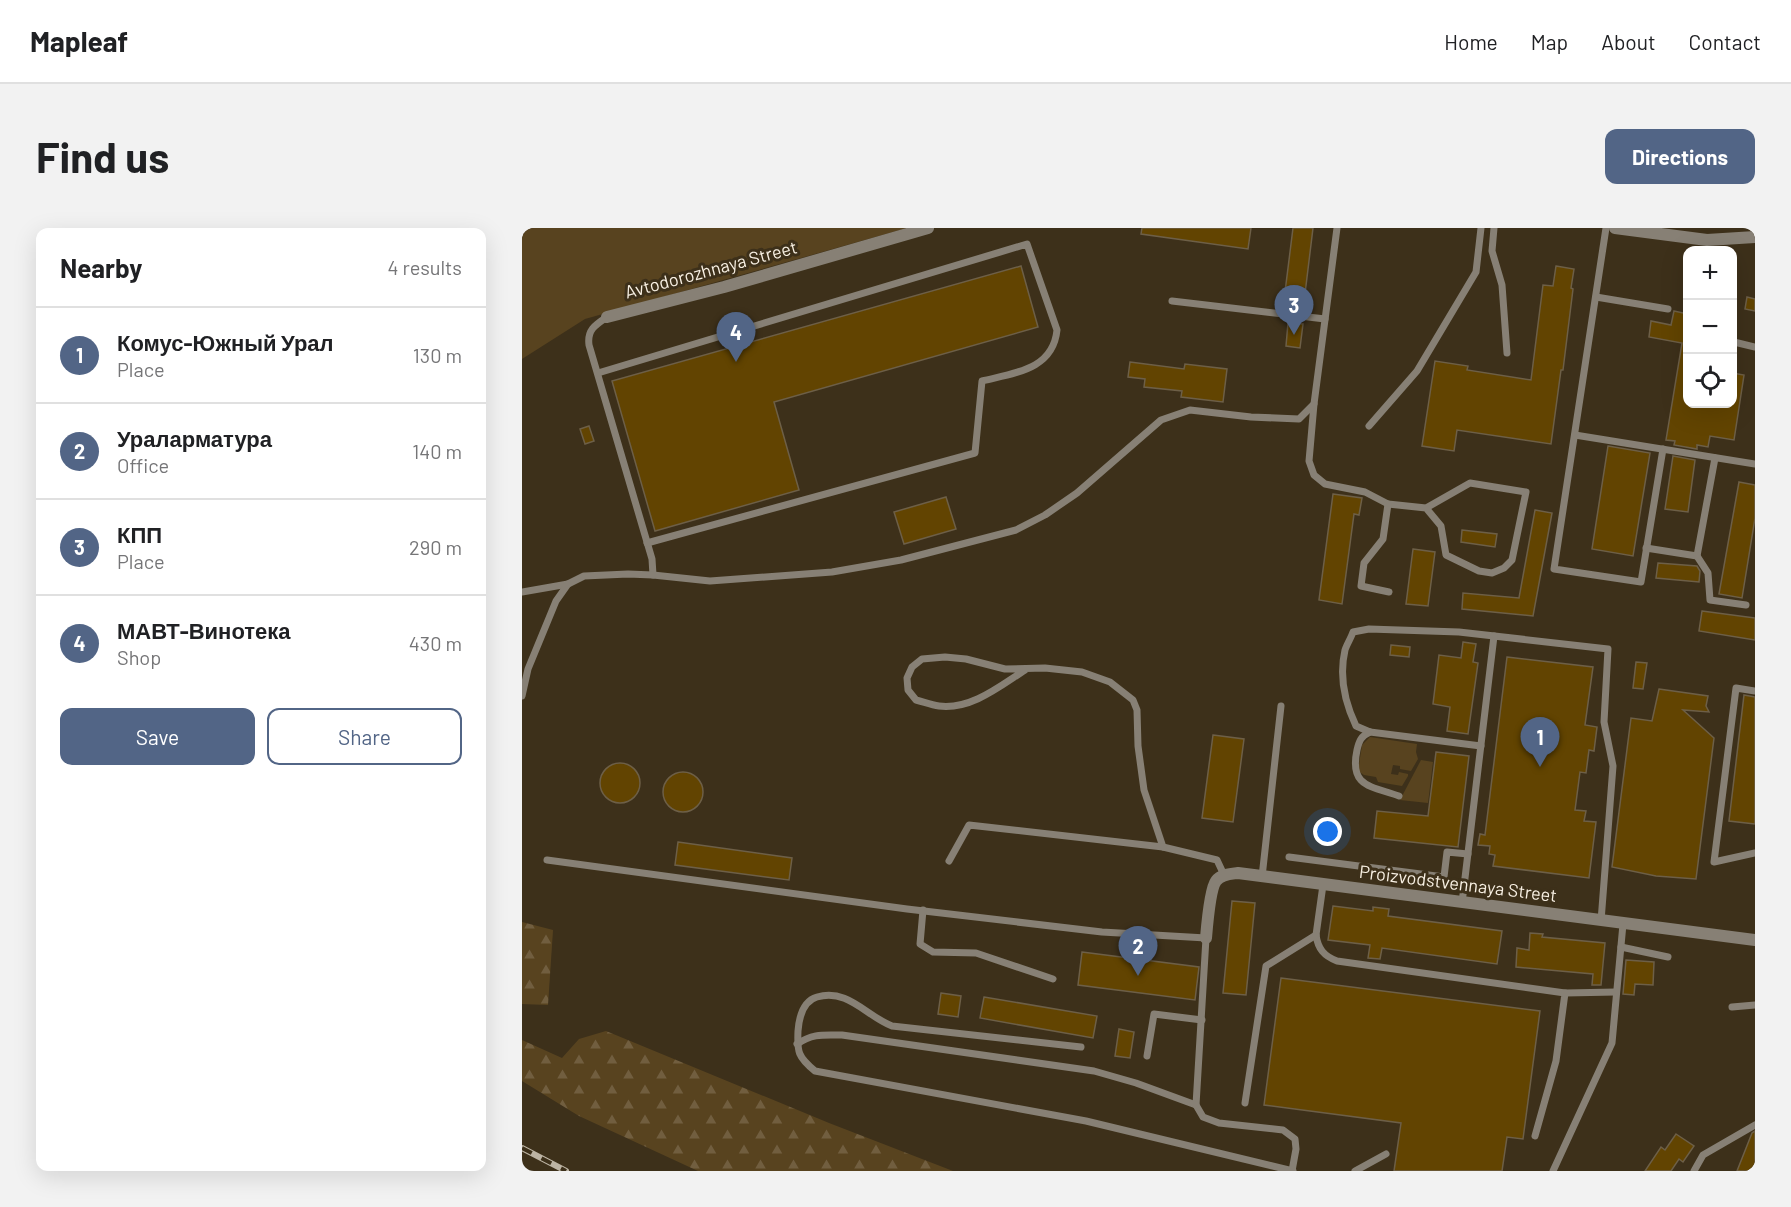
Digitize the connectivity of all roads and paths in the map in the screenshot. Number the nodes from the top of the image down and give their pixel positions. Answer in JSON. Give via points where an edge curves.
{"nodes":[{"id":1,"x":928,"y":228,"type":"edge"},
{"id":2,"x":1337,"y":228,"type":"edge"},
{"id":3,"x":1481,"y":228,"type":"edge"},
{"id":4,"x":1494,"y":228,"type":"edge"},
{"id":5,"x":1606,"y":228,"type":"edge"},
{"id":6,"x":1615,"y":228,"type":"edge"},
{"id":7,"x":1755,"y":237,"type":"edge"},
{"id":8,"x":1596,"y":297,"type":"junction"},
{"id":9,"x":1172,"y":301,"type":"dead end"},
{"id":10,"x":1668,"y":309,"type":"dead end"},
{"id":11,"x":607,"y":317,"type":"joint"},
{"id":12,"x":1325,"y":319,"type":"junction"},
{"id":13,"x":1737,"y":343,"type":"edge"},
{"id":14,"x":1755,"y":347,"type":"edge"},
{"id":15,"x":1507,"y":353,"type":"dead end"},
{"id":16,"x":598,"y":373,"type":"junction"},
{"id":17,"x":1314,"y":404,"type":"junction"},
{"id":18,"x":1369,"y":426,"type":"dead end"},
{"id":19,"x":1575,"y":435,"type":"junction"},
{"id":20,"x":1663,"y":449,"type":"junction"},
{"id":21,"x":1714,"y":458,"type":"junction"},
{"id":22,"x":1755,"y":464,"type":"edge"},
{"id":23,"x":1388,"y":504,"type":"junction"},
{"id":24,"x":1426,"y":508,"type":"junction"},
{"id":25,"x":646,"y":543,"type":"junction"},
{"id":26,"x":1646,"y":548,"type":"junction"},
{"id":27,"x":1697,"y":556,"type":"junction"},
{"id":28,"x":653,"y":575,"type":"junction"},
{"id":29,"x":568,"y":584,"type":"junction"},
{"id":30,"x":522,"y":592,"type":"edge"},
{"id":31,"x":1389,"y":592,"type":"dead end"},
{"id":32,"x":1746,"y":605,"type":"dead end"},
{"id":33,"x":1494,"y":636,"type":"junction"},
{"id":34,"x":1025,"y":670,"type":"junction"},
{"id":35,"x":1755,"y":691,"type":"edge"},
{"id":36,"x":522,"y":696,"type":"edge"},
{"id":37,"x":1281,"y":706,"type":"dead end"},
{"id":38,"x":1370,"y":732,"type":"junction"},
{"id":39,"x":1481,"y":746,"type":"junction"},
{"id":40,"x":1399,"y":796,"type":"dead end"},
{"id":41,"x":1163,"y":848,"type":"junction"},
{"id":42,"x":1755,"y":853,"type":"edge"},
{"id":43,"x":1468,"y":854,"type":"junction"},
{"id":44,"x":1288,"y":857,"type":"dead end"},
{"id":45,"x":547,"y":860,"type":"dead end"},
{"id":46,"x":949,"y":861,"type":"dead end"},
{"id":47,"x":1224,"y":875,"type":"junction"},
{"id":48,"x":1262,"y":877,"type":"junction"},
{"id":49,"x":1323,"y":885,"type":"junction"},
{"id":50,"x":1462,"y":903,"type":"junction"},
{"id":51,"x":923,"y":910,"type":"junction"},
{"id":52,"x":1601,"y":921,"type":"junction"},
{"id":53,"x":1623,"y":924,"type":"junction"},
{"id":54,"x":1316,"y":935,"type":"junction"},
{"id":55,"x":1206,"y":938,"type":"junction"},
{"id":56,"x":1755,"y":940,"type":"edge"},
{"id":57,"x":1621,"y":947,"type":"junction"},
{"id":58,"x":1668,"y":957,"type":"dead end"},
{"id":59,"x":1053,"y":979,"type":"dead end"},
{"id":60,"x":1616,"y":992,"type":"junction"},
{"id":61,"x":1565,"y":993,"type":"junction"},
{"id":62,"x":1755,"y":1005,"type":"edge"},
{"id":63,"x":1732,"y":1007,"type":"dead end"},
{"id":64,"x":1202,"y":1020,"type":"junction"},
{"id":65,"x":797,"y":1044,"type":"junction"},
{"id":66,"x":1081,"y":1047,"type":"dead end"},
{"id":67,"x":1147,"y":1056,"type":"dead end"},
{"id":68,"x":1245,"y":1103,"type":"dead end"},
{"id":69,"x":1196,"y":1105,"type":"junction"},
{"id":70,"x":1755,"y":1125,"type":"edge"},
{"id":71,"x":1535,"y":1136,"type":"dead end"},
{"id":72,"x":1386,"y":1154,"type":"dead end"},
{"id":73,"x":1292,"y":1171,"type":"edge"},
{"id":74,"x":1355,"y":1171,"type":"edge"},
{"id":75,"x":1553,"y":1171,"type":"edge"},
{"id":76,"x":1694,"y":1171,"type":"edge"}],
"edges":[{"from":1,"to":11,"type":"street","name":"Avtodorozhnaya Street"},
{"from":2,"to":12,"type":"lane"},
{"from":3,"to":18,"type":"lane","via":[[1476,272],[1417,371]]},
{"from":4,"to":15,"type":"lane","via":[[1492,251],[1502,285]]},
{"from":5,"to":8,"type":"lane"},
{"from":6,"to":7,"type":"street","via":[[1707,240]]},
{"from":8,"to":10,"type":"lane"},
{"from":8,"to":19,"type":"lane"},
{"from":9,"to":12,"type":"lane"},
{"from":11,"to":16,"type":"lane","via":[[592,327],[588,337]]},
{"from":12,"to":17,"type":"lane"},
{"from":13,"to":14,"type":"lane"},
{"from":16,"to":25,"type":"lane"},
{"from":16,"to":25,"type":"lane","via":[[1027,244],[1057,330],[1056,342],[1034,366],[982,381],[975,453]]},
{"from":17,"to":23,"type":"lane","via":[[1309,460],[1314,475],[1325,484],[1365,492]]},
{"from":17,"to":28,"type":"lane","via":[[1299,419],[1190,410],[1161,420],[1077,493],[1045,515],[1016,530],[969,543],[832,572],[710,581]]},
{"from":19,"to":20,"type":"lane"},
{"from":19,"to":26,"type":"lane","via":[[1554,569],[1641,582]]},
{"from":20,"to":21,"type":"lane"},
{"from":20,"to":26,"type":"lane"},
{"from":21,"to":22,"type":"lane"},
{"from":21,"to":27,"type":"lane"},
{"from":23,"to":24,"type":"lane"},
{"from":23,"to":31,"type":"lane","via":[[1383,539],[1364,563],[1361,586]]},
{"from":24,"to":24,"type":"lane","via":[[1441,526],[1446,555],[1492,573],[1512,560],[1526,492],[1470,483]]},
{"from":25,"to":28,"type":"lane"},
{"from":26,"to":27,"type":"lane"},
{"from":27,"to":32,"type":"lane","via":[[1708,573],[1710,600]]},
{"from":28,"to":29,"type":"lane","via":[[584,576]]},
{"from":29,"to":30,"type":"lane"},
{"from":29,"to":36,"type":"lane","via":[[556,601],[528,669]]},
{"from":33,"to":38,"type":"lane","via":[[1369,629],[1353,632],[1345,650],[1342,686],[1356,726]]},
{"from":33,"to":39,"type":"lane"},
{"from":33,"to":52,"type":"lane","via":[[1608,649],[1604,722],[1613,766]]},
{"from":34,"to":34,"type":"lane","via":[[981,698],[958,705],[941,706],[916,700],[908,690],[907,678],[922,659],[966,659]]},
{"from":34,"to":41,"type":"lane","via":[[1082,672],[1110,682],[1133,700],[1144,790]]},
{"from":35,"to":42,"type":"lane","via":[[1736,688],[1714,862]]},
{"from":37,"to":48,"type":"lane"},
{"from":38,"to":39,"type":"lane"},
{"from":38,"to":40,"type":"lane","via":[[1358,742],[1355,773],[1368,785]]},
{"from":39,"to":43,"type":"lane"},
{"from":41,"to":46,"type":"lane","via":[[969,825]]},
{"from":41,"to":47,"type":"lane","via":[[1217,860]]},
{"from":43,"to":44,"type":"lane","via":[[1447,852],[1444,878]]},
{"from":43,"to":50,"type":"lane"},
{"from":45,"to":51,"type":"lane"},
{"from":47,"to":48,"type":"street","name":"Proizvodstvennaya Street"},
{"from":47,"to":55,"type":"street","via":[[1216,880],[1213,890]]},
{"from":48,"to":49,"type":"street","name":"Proizvodstvennaya Street"},
{"from":49,"to":50,"type":"street","name":"Proizvodstvennaya Street"},
{"from":49,"to":54,"type":"lane"},
{"from":50,"to":52,"type":"street","name":"Proizvodstvennaya Street"},
{"from":51,"to":55,"type":"lane","via":[[1102,932]]},
{"from":51,"to":59,"type":"lane","via":[[920,944],[933,952],[976,953]]},
{"from":52,"to":53,"type":"street","name":"Proizvodstvennaya Street"},
{"from":53,"to":56,"type":"street","name":"Proizvodstvennaya Street"},
{"from":53,"to":57,"type":"lane"},
{"from":54,"to":61,"type":"lane","via":[[1322,951],[1337,961]]},
{"from":54,"to":68,"type":"lane","via":[[1266,966]]},
{"from":55,"to":64,"type":"lane"},
{"from":57,"to":58,"type":"lane"},
{"from":57,"to":60,"type":"lane"},
{"from":60,"to":61,"type":"lane"},
{"from":60,"to":75,"type":"lane","via":[[1612,1043]]},
{"from":61,"to":71,"type":"lane","via":[[1556,1061]]},
{"from":62,"to":63,"type":"lane"},
{"from":64,"to":67,"type":"lane","via":[[1154,1014]]},
{"from":64,"to":69,"type":"lane"},
{"from":65,"to":66,"type":"lane","via":[[805,1006],[813,998],[839,995],[892,1026]]},
{"from":65,"to":69,"type":"lane","via":[[819,1035],[843,1035],[1094,1071]]},
{"from":65,"to":73,"type":"lane","via":[[802,1060],[815,1071],[1086,1121]]},
{"from":69,"to":73,"type":"lane","via":[[1203,1117],[1219,1123],[1283,1130],[1295,1139]]},
{"from":70,"to":76,"type":"lane","via":[[1703,1155]]},
{"from":72,"to":74,"type":"lane"}]}
